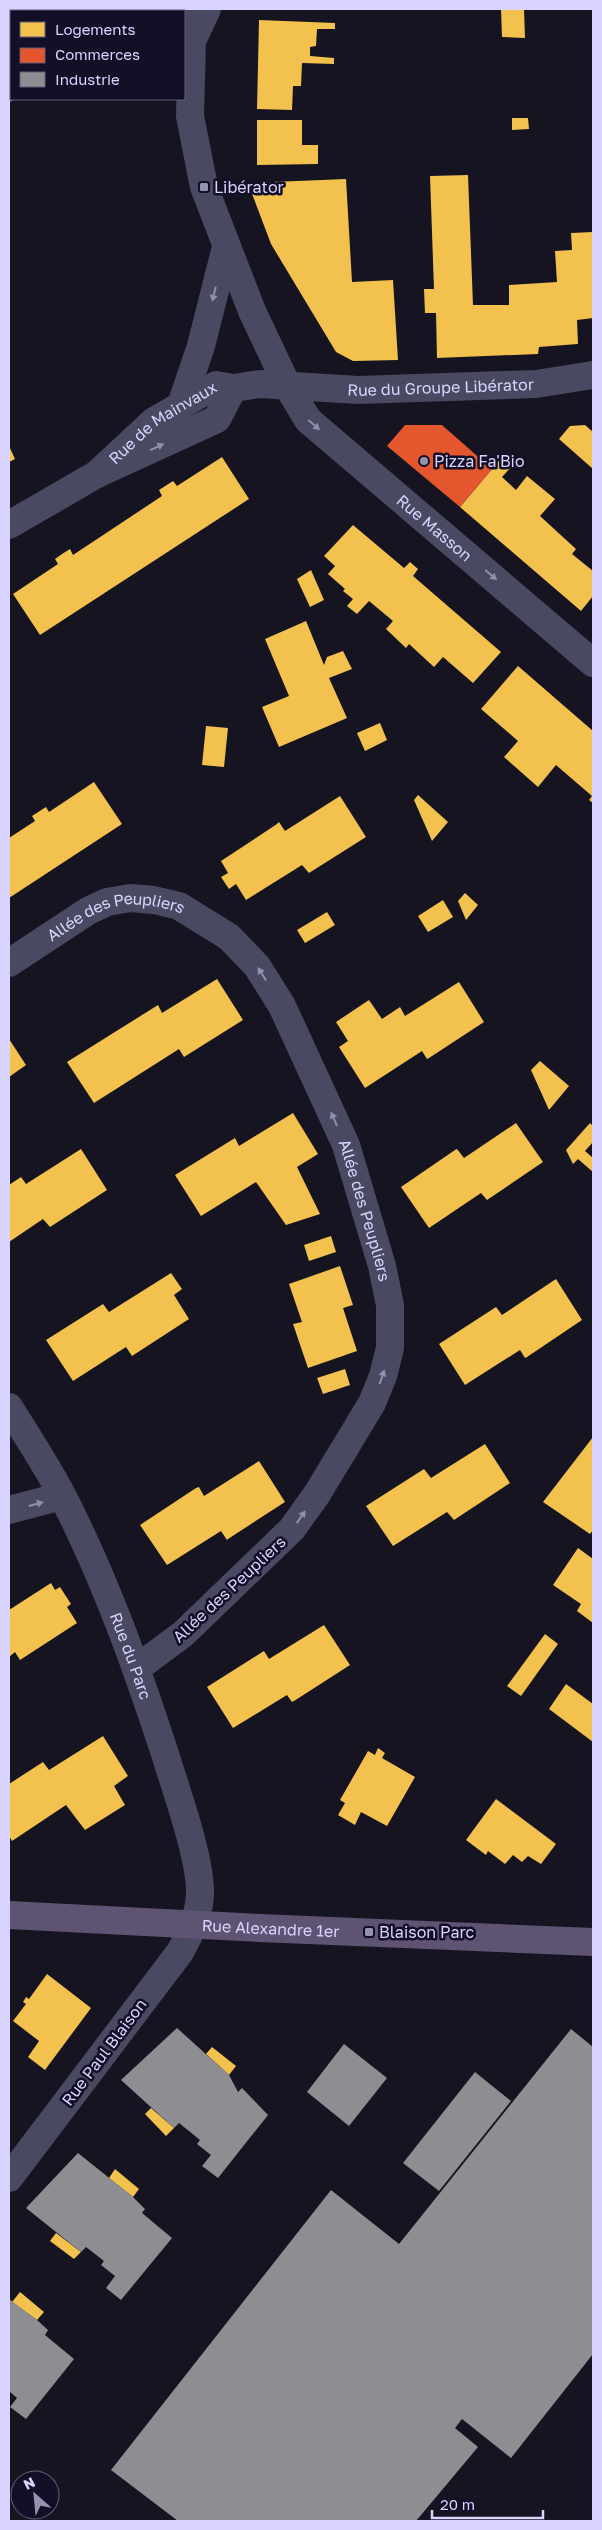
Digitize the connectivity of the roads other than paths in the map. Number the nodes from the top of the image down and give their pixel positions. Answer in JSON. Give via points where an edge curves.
{"nodes":[{"id":1,"x":185,"y":9,"type":"edge"},
{"id":2,"x":207,"y":9,"type":"edge"},
{"id":3,"x":192,"y":41,"type":"junction"},
{"id":4,"x":187,"y":71,"type":"edge"},
{"id":5,"x":226,"y":246,"type":"junction"},
{"id":6,"x":593,"y":375,"type":"edge"},
{"id":7,"x":287,"y":385,"type":"junction"},
{"id":8,"x":233,"y":388,"type":"junction"},
{"id":9,"x":181,"y":405,"type":"junction"},
{"id":10,"x":97,"y":474,"type":"junction"},
{"id":11,"x":9,"y":524,"type":"edge"},
{"id":12,"x":593,"y":664,"type":"edge"},
{"id":13,"x":9,"y":963,"type":"edge"},
{"id":14,"x":9,"y":1407,"type":"edge"},
{"id":15,"x":62,"y":1496,"type":"junction"},
{"id":16,"x":9,"y":1510,"type":"edge"},
{"id":17,"x":137,"y":1668,"type":"junction"},
{"id":18,"x":9,"y":1915,"type":"edge"},
{"id":19,"x":195,"y":1924,"type":"junction"},
{"id":20,"x":593,"y":1942,"type":"edge"},
{"id":21,"x":9,"y":2178,"type":"edge"}],
"edges":[{"from":1,"to":3,"type":"street"},
{"from":2,"to":3,"type":"street"},
{"from":3,"to":4,"type":"street","name":"Rue Masson"},
{"from":4,"to":5,"type":"street","name":"Rue Masson","via":[[198,161]]},
{"from":5,"to":7,"type":"street","name":"Rue Masson"},
{"from":5,"to":9,"type":"street","one_way":true,"via":[[201,346]]},
{"from":6,"to":7,"type":"street","name":"Rue du Groupe Libérator","via":[[536,384],[373,390]]},
{"from":7,"to":8,"type":"street","name":"Rue de Mainvaux"},
{"from":7,"to":12,"type":"street","name":"Rue Masson","one_way":true,"via":[[308,420]]},
{"from":8,"to":9,"type":"street","name":"Rue de Mainvaux","via":[[216,385]]},
{"from":10,"to":8,"type":"street","name":"Rue de Mainvaux","one_way":true,"via":[[217,419]]},
{"from":9,"to":10,"type":"street","name":"Rue de Mainvaux","via":[[154,421]]},
{"from":10,"to":11,"type":"street","name":"Rue de Mainvaux"},
{"from":17,"to":13,"type":"street","name":"Allée des Peupliers","one_way":true,"via":[[183,1634],[292,1529],[317,1494],[363,1418],[383,1376],[390,1348],[390,1305],[380,1256],[346,1145],[282,1006],[257,966],[229,937],[179,906],[130,898],[107,902],[88,911]]},
{"from":14,"to":15,"type":"street","name":"Rue du Parc"},
{"from":16,"to":15,"type":"street","one_way":true},
{"from":15,"to":17,"type":"street","name":"Rue du Parc","via":[[98,1571]]},
{"from":17,"to":19,"type":"street","name":"Rue du Parc","via":[[193,1853],[200,1889]]},
{"from":18,"to":19,"type":"main road","name":"Rue Alexandre 1er"},
{"from":19,"to":20,"type":"main road","name":"Rue Alexandre 1er"},
{"from":19,"to":21,"type":"street","name":"Rue Paul Blaison","via":[[180,1952]]}]}
